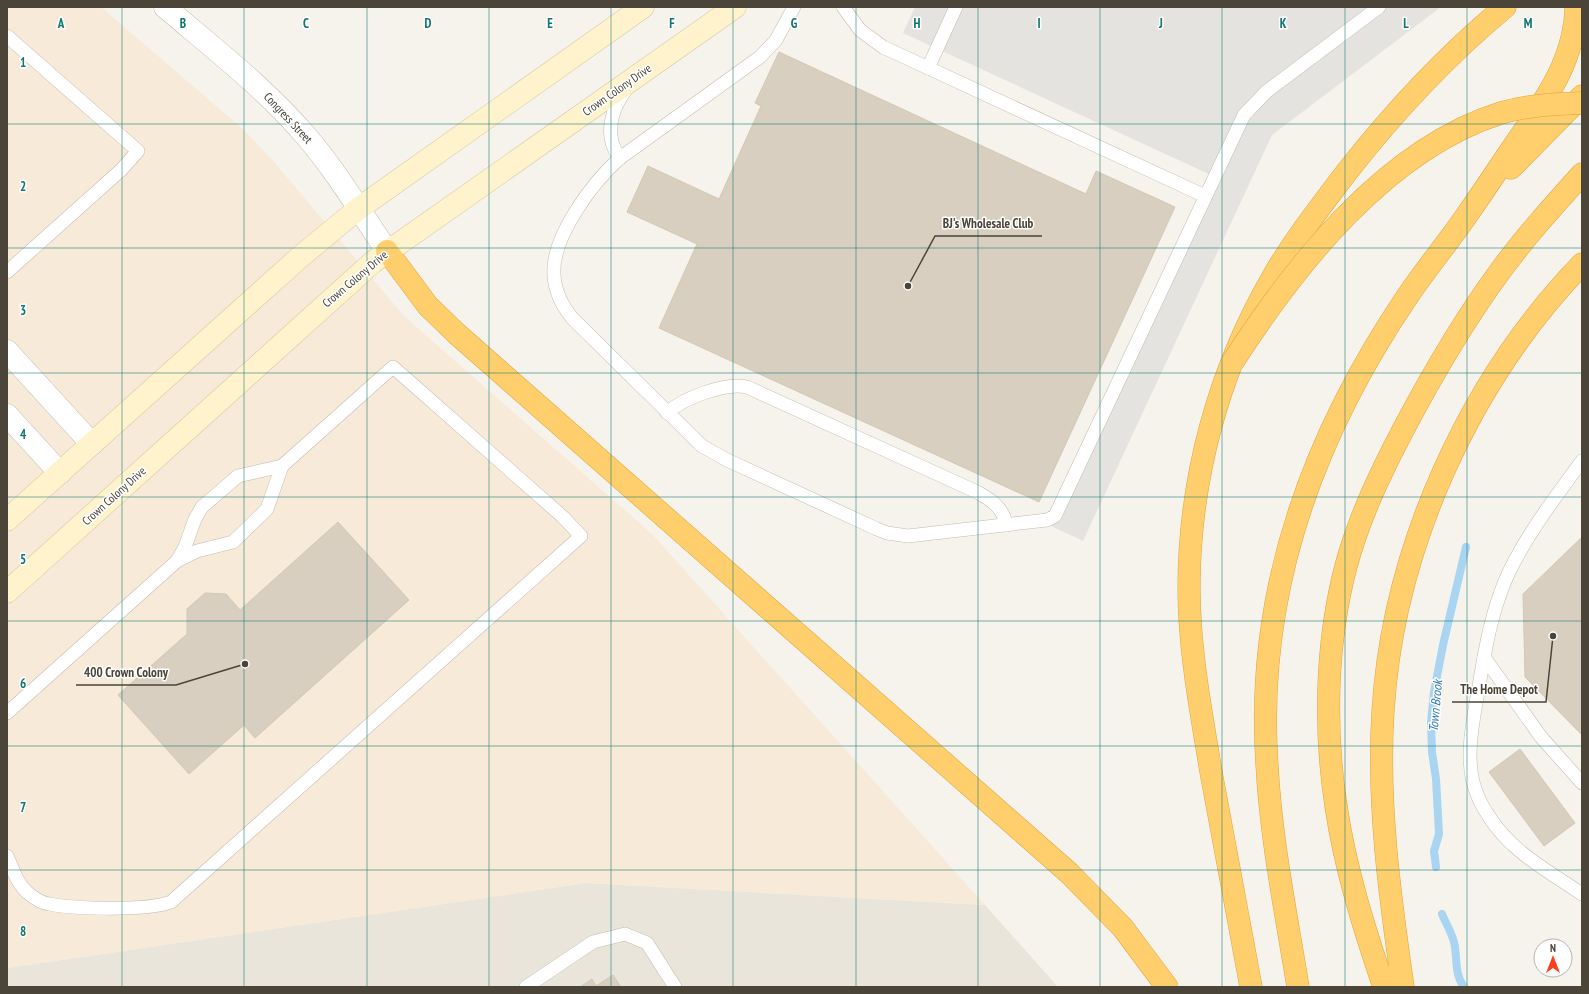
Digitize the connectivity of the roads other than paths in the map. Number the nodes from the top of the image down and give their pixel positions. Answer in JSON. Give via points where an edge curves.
{"nodes":[{"id":1,"x":164,"y":7,"type":"edge"},
{"id":2,"x":643,"y":7,"type":"edge"},
{"id":3,"x":735,"y":7,"type":"edge"},
{"id":4,"x":794,"y":7,"type":"edge"},
{"id":5,"x":843,"y":7,"type":"edge"},
{"id":6,"x":956,"y":7,"type":"edge"},
{"id":7,"x":1379,"y":7,"type":"edge"},
{"id":8,"x":1505,"y":7,"type":"edge"},
{"id":9,"x":1576,"y":7,"type":"edge"},
{"id":10,"x":7,"y":36,"type":"edge"},
{"id":11,"x":928,"y":68,"type":"junction"},
{"id":12,"x":638,"y":75,"type":"junction"},
{"id":13,"x":1582,"y":96,"type":"edge"},
{"id":14,"x":1582,"y":103,"type":"edge"},
{"id":15,"x":620,"y":158,"type":"junction"},
{"id":16,"x":1582,"y":174,"type":"edge"},
{"id":17,"x":1205,"y":196,"type":"junction"},
{"id":18,"x":358,"y":208,"type":"junction"},
{"id":19,"x":1468,"y":214,"type":"junction"},
{"id":20,"x":387,"y":251,"type":"junction"},
{"id":21,"x":1582,"y":264,"type":"edge"},
{"id":22,"x":7,"y":272,"type":"edge"},
{"id":23,"x":7,"y":351,"type":"edge"},
{"id":24,"x":1232,"y":363,"type":"junction"},
{"id":25,"x":667,"y":413,"type":"junction"},
{"id":26,"x":7,"y":415,"type":"edge"},
{"id":27,"x":92,"y":444,"type":"junction"},
{"id":28,"x":1582,"y":461,"type":"edge"},
{"id":29,"x":282,"y":466,"type":"junction"},
{"id":30,"x":60,"y":473,"type":"junction"},
{"id":31,"x":7,"y":520,"type":"edge"},
{"id":32,"x":1006,"y":525,"type":"junction"},
{"id":33,"x":177,"y":561,"type":"junction"},
{"id":34,"x":7,"y":592,"type":"edge"},
{"id":35,"x":1484,"y":657,"type":"junction"},
{"id":36,"x":7,"y":713,"type":"edge"},
{"id":37,"x":1582,"y":783,"type":"edge"},
{"id":38,"x":7,"y":856,"type":"edge"},
{"id":39,"x":1582,"y":894,"type":"edge"},
{"id":40,"x":526,"y":987,"type":"edge"},
{"id":41,"x":675,"y":987,"type":"edge"},
{"id":42,"x":1167,"y":987,"type":"edge"},
{"id":43,"x":1251,"y":987,"type":"edge"},
{"id":44,"x":1298,"y":987,"type":"edge"},
{"id":45,"x":1384,"y":987,"type":"edge"},
{"id":46,"x":1403,"y":987,"type":"edge"}],
"edges":[{"from":1,"to":18,"type":"street","name":"Congress Street","via":[[278,105],[320,153]]},
{"from":2,"to":18,"type":"street"},
{"from":3,"to":12,"type":"street","name":"Crown Colony Drive"},
{"from":4,"to":15,"type":"lane","via":[[776,40],[760,57]]},
{"from":5,"to":11,"type":"lane","via":[[860,30],[883,47]]},
{"from":6,"to":11,"type":"lane"},
{"from":7,"to":17,"type":"lane","via":[[1248,108],[1236,128]]},
{"from":8,"to":24,"type":"highway","bridge":true,"via":[[1425,82],[1360,154],[1301,233],[1275,273]]},
{"from":9,"to":19,"type":"highway","via":[[1569,50],[1553,87]]},
{"from":10,"to":22,"type":"lane","via":[[138,151],[121,170]]},
{"from":11,"to":17,"type":"lane"},
{"from":12,"to":15,"type":"lane","via":[[618,101],[610,125],[611,143]]},
{"from":12,"to":20,"type":"street","name":"Crown Colony Drive"},
{"from":13,"to":19,"type":"highway"},
{"from":14,"to":24,"type":"highway","bridge":true,"via":[[1523,107],[1483,120],[1445,137],[1391,174],[1353,210],[1304,264],[1269,308]]},
{"from":15,"to":25,"type":"lane","via":[[591,189],[563,237],[554,263],[555,286],[573,319]]},
{"from":16,"to":45,"type":"highway","via":[[1516,251],[1479,302],[1430,382],[1378,478],[1352,544],[1341,591],[1331,659],[1330,728],[1336,804],[1351,880]]},
{"from":17,"to":32,"type":"lane","via":[[1057,514],[1047,520]]},
{"from":18,"to":20,"type":"street","name":"Congress Street"},
{"from":18,"to":27,"type":"street"},
{"from":19,"to":44,"type":"highway","via":[[1394,317],[1356,382],[1325,446],[1297,517],[1283,564],[1271,627],[1266,683],[1266,763]]},
{"from":20,"to":34,"type":"street","name":"Crown Colony Drive"},
{"from":20,"to":42,"type":"highway","via":[[428,306],[457,334],[1074,878],[1123,928]]},
{"from":21,"to":46,"type":"highway","via":[[1544,306],[1515,345],[1468,421],[1442,474],[1425,520],[1398,614],[1384,703],[1382,766],[1385,820]]},
{"from":23,"to":27,"type":"street"},
{"from":24,"to":43,"type":"highway","via":[[1210,430],[1198,479],[1190,540],[1190,620],[1199,700]]},
{"from":25,"to":32,"type":"lane","via":[[713,453],[887,533],[908,536]]},
{"from":25,"to":32,"type":"lane","via":[[687,400],[723,388],[740,385],[748,387],[976,492],[996,505]]},
{"from":26,"to":30,"type":"street"},
{"from":27,"to":30,"type":"street"},
{"from":28,"to":35,"type":"lane","via":[[1555,498],[1510,571],[1494,611]]},
{"from":29,"to":33,"type":"lane","via":[[238,476],[202,507]]},
{"from":29,"to":33,"type":"lane","via":[[267,509],[234,542],[197,551]]},
{"from":29,"to":38,"type":"lane","via":[[393,367],[563,517],[581,536],[171,902],[163,906],[143,908],[41,902],[22,888]]},
{"from":30,"to":31,"type":"street"},
{"from":33,"to":36,"type":"lane"},
{"from":35,"to":37,"type":"lane","via":[[1541,737]]},
{"from":35,"to":39,"type":"lane","via":[[1471,741],[1473,782],[1479,800],[1487,815],[1520,852]]},
{"from":40,"to":41,"type":"lane","via":[[593,942],[625,934],[647,943]]}]}
